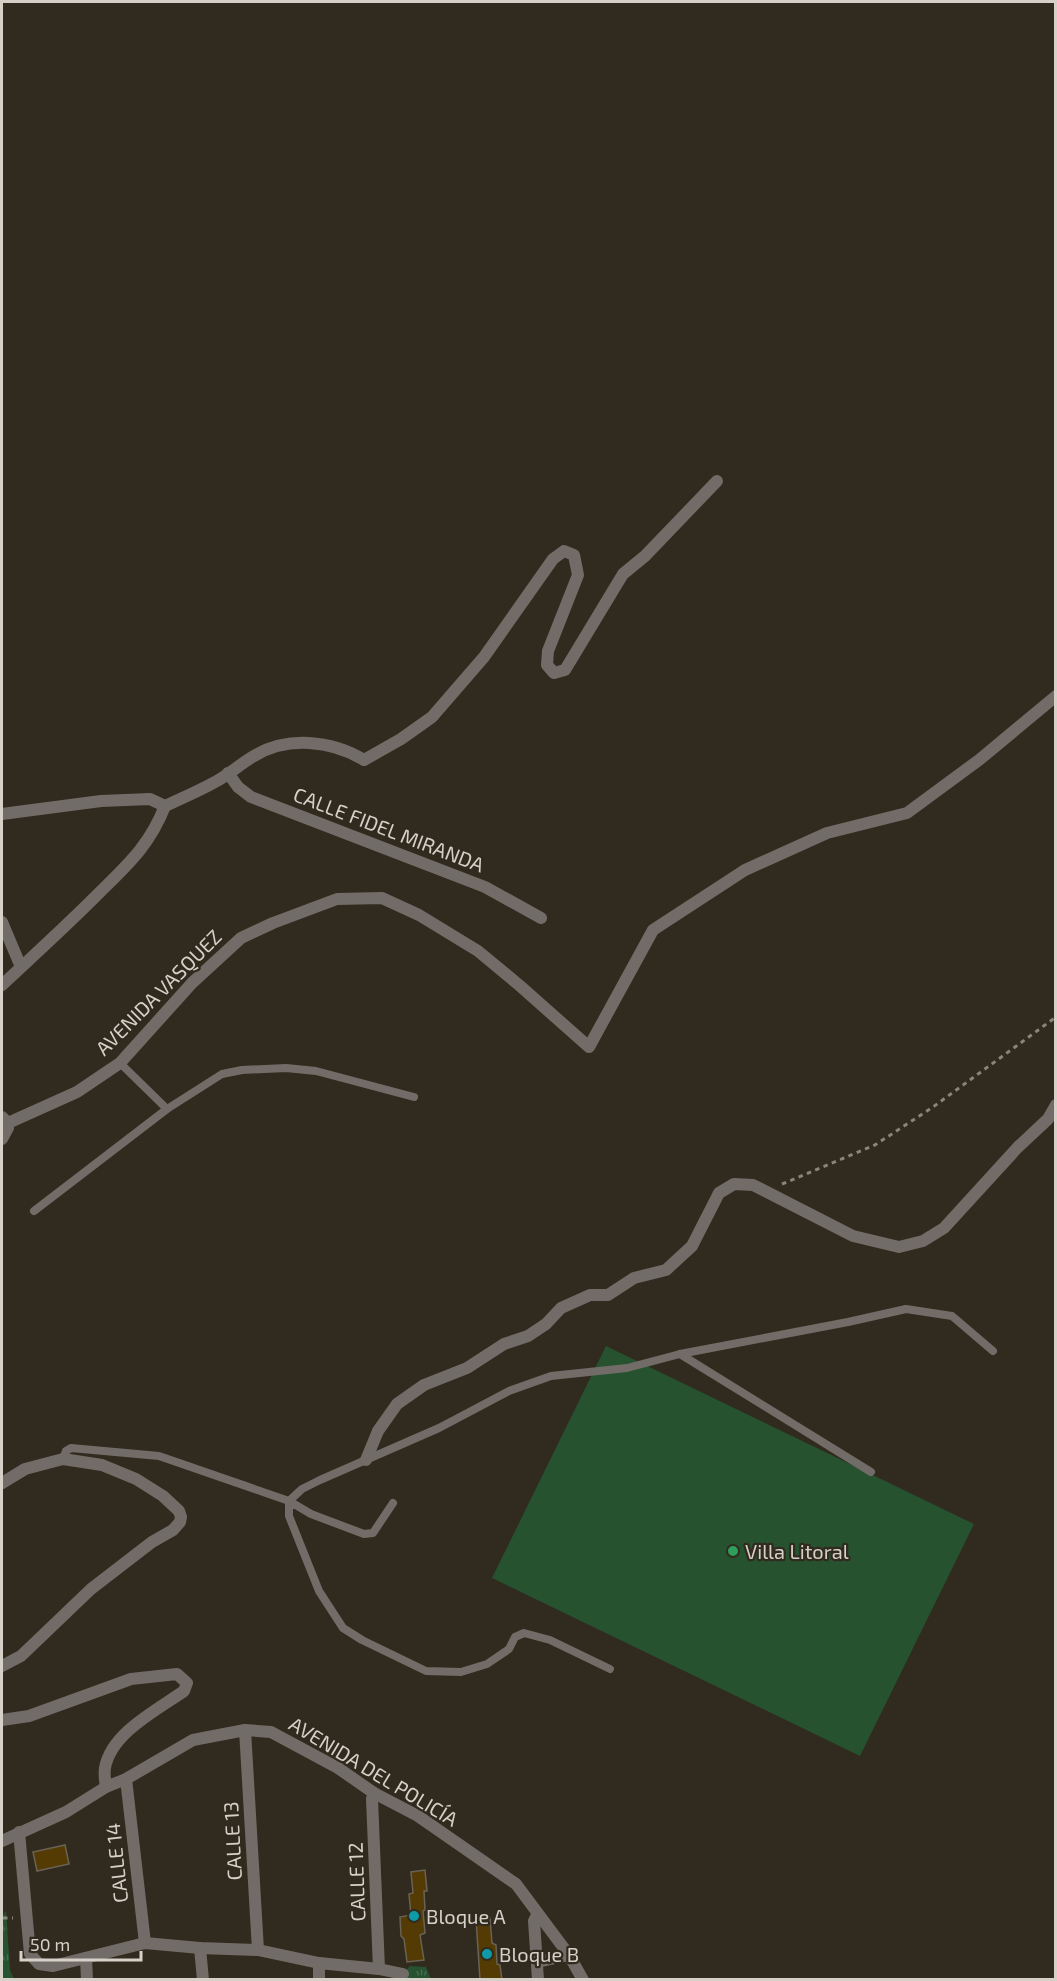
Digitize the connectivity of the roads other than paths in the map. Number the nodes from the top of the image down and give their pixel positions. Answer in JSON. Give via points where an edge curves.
{"nodes":[{"id":1,"x":717,"y":481,"type":"dead end"},
{"id":2,"x":1056,"y":696,"type":"edge"},
{"id":3,"x":228,"y":772,"type":"junction"},
{"id":4,"x":165,"y":806,"type":"junction"},
{"id":5,"x":2,"y":814,"type":"edge"},
{"id":6,"x":541,"y":918,"type":"dead end"},
{"id":7,"x":2,"y":922,"type":"edge"},
{"id":8,"x":21,"y":967,"type":"junction"},
{"id":9,"x":2,"y":985,"type":"edge"},
{"id":10,"x":120,"y":1063,"type":"junction"},
{"id":11,"x":414,"y":1097,"type":"dead end"},
{"id":12,"x":1056,"y":1105,"type":"edge"},
{"id":13,"x":167,"y":1109,"type":"junction"},
{"id":14,"x":5,"y":1120,"type":"edge"},
{"id":15,"x":2,"y":1139,"type":"edge"},
{"id":16,"x":34,"y":1211,"type":"dead end"},
{"id":17,"x":993,"y":1351,"type":"dead end"},
{"id":18,"x":680,"y":1354,"type":"junction"},
{"id":19,"x":63,"y":1459,"type":"junction"},
{"id":20,"x":366,"y":1460,"type":"junction"},
{"id":21,"x":871,"y":1472,"type":"dead end"},
{"id":22,"x":2,"y":1483,"type":"edge"},
{"id":23,"x":289,"y":1501,"type":"junction"},
{"id":24,"x":393,"y":1503,"type":"dead end"},
{"id":25,"x":2,"y":1666,"type":"edge"},
{"id":26,"x":610,"y":1669,"type":"dead end"},
{"id":27,"x":2,"y":1720,"type":"edge"},
{"id":28,"x":245,"y":1731,"type":"junction"},
{"id":29,"x":126,"y":1779,"type":"junction"},
{"id":30,"x":106,"y":1787,"type":"junction"},
{"id":31,"x":374,"y":1793,"type":"junction"},
{"id":32,"x":19,"y":1832,"type":"junction"},
{"id":33,"x":2,"y":1841,"type":"edge"},
{"id":34,"x":537,"y":1915,"type":"junction"},
{"id":35,"x":145,"y":1942,"type":"junction"},
{"id":36,"x":200,"y":1948,"type":"junction"},
{"id":37,"x":258,"y":1950,"type":"junction"},
{"id":38,"x":569,"y":1955,"type":"junction"},
{"id":39,"x":86,"y":1958,"type":"junction"},
{"id":40,"x":537,"y":1962,"type":"junction"},
{"id":41,"x":319,"y":1963,"type":"junction"},
{"id":42,"x":379,"y":1969,"type":"junction"},
{"id":43,"x":403,"y":1974,"type":"dead end"},
{"id":44,"x":87,"y":1980,"type":"edge"},
{"id":45,"x":202,"y":1980,"type":"edge"},
{"id":46,"x":319,"y":1980,"type":"edge"},
{"id":47,"x":538,"y":1980,"type":"edge"},
{"id":48,"x":583,"y":1980,"type":"edge"}],
"edges":[{"from":1,"to":3,"type":"street","via":[[623,574],[565,670],[554,673],[547,665],[548,651],[578,575],[574,555],[564,551],[553,559],[484,657],[432,717],[401,739],[364,760],[320,744],[275,746]]},
{"from":2,"to":10,"type":"street","name":"AVENIDA VASQUEZ","via":[[907,813],[827,833],[745,870],[653,930],[589,1047],[478,951],[419,915],[382,898],[337,899],[241,938],[192,983]]},
{"from":3,"to":4,"type":"street"},
{"from":3,"to":6,"type":"street","name":"CALLE FIDEL MIRANDA","via":[[238,787],[251,796],[485,887]]},
{"from":4,"to":5,"type":"street","via":[[140,799]]},
{"from":4,"to":8,"type":"street","via":[[141,851]]},
{"from":7,"to":8,"type":"street"},
{"from":8,"to":9,"type":"street"},
{"from":10,"to":13,"type":"lane"},
{"from":10,"to":14,"type":"street","name":"AVENIDA VASQUEZ","via":[[77,1092]]},
{"from":11,"to":13,"type":"lane","via":[[316,1071],[242,1070],[222,1074]]},
{"from":12,"to":20,"type":"street","via":[[1048,1119],[944,1228],[923,1241],[899,1247],[853,1236],[753,1185],[734,1184],[719,1193],[692,1246],[666,1270],[634,1278],[608,1295],[590,1295],[561,1308],[528,1336],[504,1344],[467,1368],[424,1384],[397,1404],[378,1431]]},
{"from":13,"to":16,"type":"lane"},
{"from":14,"to":15,"type":"street","via":[[8,1128]]},
{"from":17,"to":18,"type":"lane","via":[[952,1316],[906,1309]]},
{"from":18,"to":20,"type":"lane","via":[[627,1368],[551,1376],[508,1391],[439,1428]]},
{"from":18,"to":21,"type":"lane"},
{"from":19,"to":22,"type":"street","via":[[25,1469]]},
{"from":19,"to":23,"type":"lane","via":[[71,1448],[159,1456]]},
{"from":19,"to":25,"type":"street","via":[[102,1465],[136,1479],[179,1511],[180,1522],[91,1589],[21,1656]]},
{"from":20,"to":23,"type":"lane","via":[[302,1489]]},
{"from":23,"to":24,"type":"lane","via":[[311,1514],[364,1534],[373,1533]]},
{"from":23,"to":26,"type":"lane","via":[[289,1516],[318,1591],[344,1628],[395,1657],[426,1671],[461,1672],[487,1664],[524,1633],[550,1640]]},
{"from":27,"to":30,"type":"street","via":[[29,1716],[130,1679],[181,1676],[187,1683],[184,1691],[116,1743],[105,1768]]},
{"from":28,"to":29,"type":"street","name":"AVENIDA DEL POLICÍA","via":[[193,1740]]},
{"from":28,"to":31,"type":"street","name":"AVENIDA DEL POLICÍA","via":[[271,1732],[338,1768]]},
{"from":28,"to":37,"type":"street","name":"CALLE 13"},
{"from":29,"to":30,"type":"street","name":"AVENIDA DEL POLICÍA"},
{"from":29,"to":35,"type":"street","name":"CALLE 14"},
{"from":30,"to":32,"type":"street","name":"AVENIDA DEL POLICÍA","via":[[66,1812]]},
{"from":31,"to":34,"type":"street","name":"AVENIDA DEL POLICÍA","via":[[418,1816],[516,1884]]},
{"from":31,"to":42,"type":"street","name":"CALLE 12"},
{"from":32,"to":33,"type":"street","name":"AVENIDA DEL POLICÍA"},
{"from":32,"to":39,"type":"street","via":[[30,1954],[39,1964],[52,1966]]},
{"from":34,"to":38,"type":"street","name":"AVENIDA DEL POLICÍA"},
{"from":34,"to":40,"type":"street"},
{"from":35,"to":36,"type":"street"},
{"from":35,"to":39,"type":"street"},
{"from":36,"to":37,"type":"street"},
{"from":36,"to":45,"type":"street"},
{"from":37,"to":41,"type":"street"},
{"from":38,"to":40,"type":"street"},
{"from":38,"to":48,"type":"street","name":"AVENIDA DEL POLICÍA"},
{"from":39,"to":44,"type":"street"},
{"from":40,"to":47,"type":"street"},
{"from":41,"to":42,"type":"street"},
{"from":41,"to":46,"type":"street"},
{"from":42,"to":43,"type":"street"}]}
